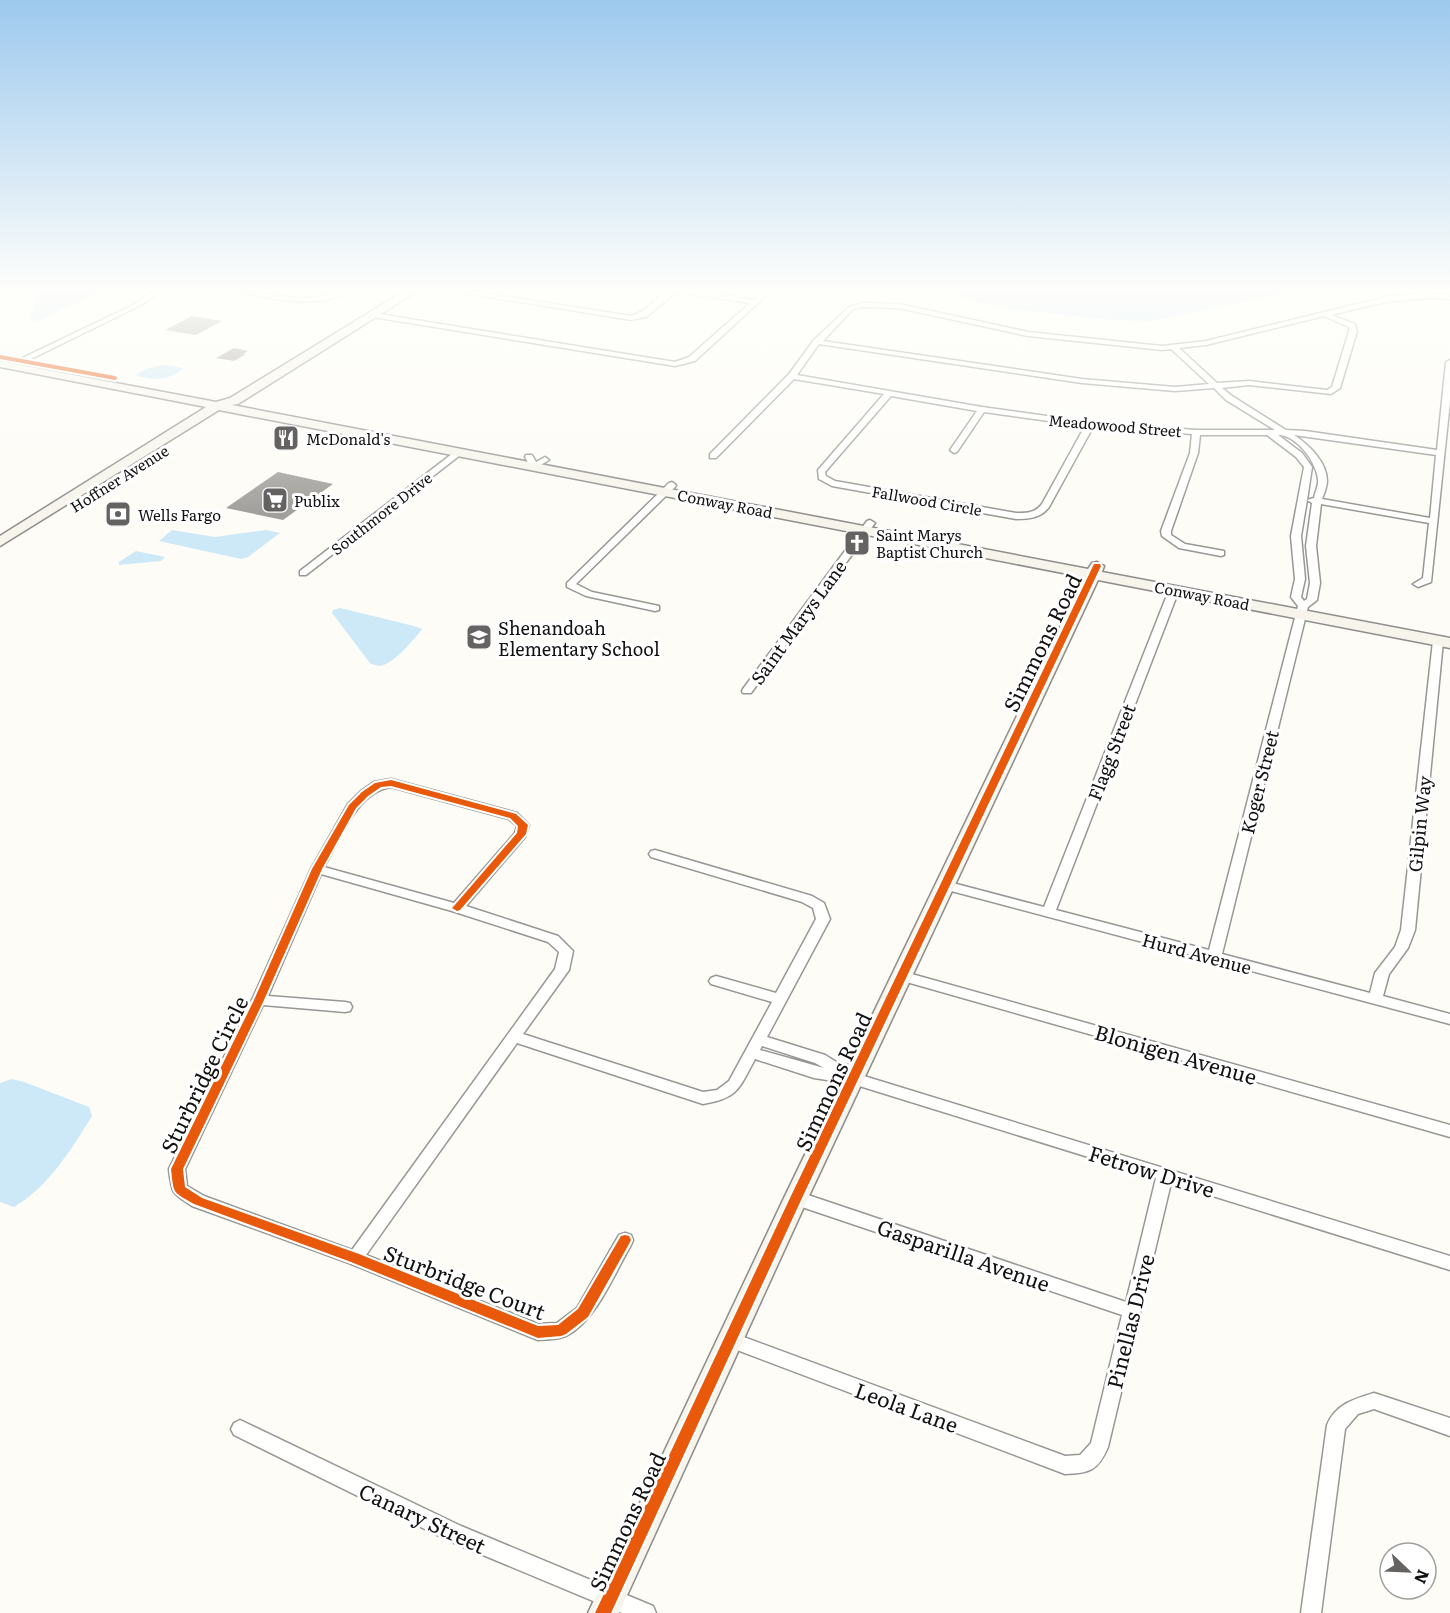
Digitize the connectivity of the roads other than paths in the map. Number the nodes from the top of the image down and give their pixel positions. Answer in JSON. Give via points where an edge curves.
{"nodes":[{"id":1,"x":26,"y":365,"type":"edge"},
{"id":2,"x":30,"y":365,"type":"edge"},
{"id":3,"x":291,"y":365,"type":"edge"},
{"id":4,"x":800,"y":365,"type":"edge"},
{"id":5,"x":975,"y":365,"type":"edge"},
{"id":6,"x":1183,"y":365,"type":"edge"},
{"id":7,"x":1190,"y":365,"type":"edge"},
{"id":8,"x":1342,"y":365,"type":"edge"},
{"id":9,"x":1450,"y":365,"type":"edge"},
{"id":10,"x":792,"y":376,"type":"junction"},
{"id":11,"x":115,"y":378,"type":"junction"},
{"id":12,"x":87,"y":380,"type":"junction"},
{"id":13,"x":1209,"y":387,"type":"junction"},
{"id":14,"x":889,"y":393,"type":"junction"},
{"id":15,"x":228,"y":404,"type":"junction"},
{"id":16,"x":982,"y":409,"type":"junction"},
{"id":17,"x":1090,"y":424,"type":"junction"},
{"id":18,"x":1196,"y":432,"type":"junction"},
{"id":19,"x":1269,"y":432,"type":"junction"},
{"id":20,"x":1283,"y":432,"type":"junction"},
{"id":21,"x":403,"y":437,"type":"junction"},
{"id":22,"x":465,"y":449,"type":"junction"},
{"id":23,"x":954,"y":450,"type":"dead end"},
{"id":24,"x":1440,"y":453,"type":"junction"},
{"id":25,"x":713,"y":456,"type":"dead end"},
{"id":26,"x":668,"y":488,"type":"junction"},
{"id":27,"x":1302,"y":498,"type":"junction"},
{"id":28,"x":1317,"y":501,"type":"junction"},
{"id":29,"x":1434,"y":520,"type":"junction"},
{"id":30,"x":867,"y":526,"type":"junction"},
{"id":31,"x":0,"y":543,"type":"edge"},
{"id":32,"x":0,"y":553,"type":"edge"},
{"id":33,"x":1221,"y":553,"type":"dead end"},
{"id":34,"x":1096,"y":571,"type":"junction"},
{"id":35,"x":303,"y":573,"type":"dead end"},
{"id":36,"x":1418,"y":584,"type":"dead end"},
{"id":37,"x":1174,"y":590,"type":"junction"},
{"id":38,"x":655,"y":608,"type":"dead end"},
{"id":39,"x":1302,"y":610,"type":"junction"},
{"id":40,"x":1446,"y":639,"type":"edge"},
{"id":41,"x":747,"y":692,"type":"dead end"},
{"id":42,"x":655,"y":854,"type":"dead end"},
{"id":43,"x":317,"y":869,"type":"junction"},
{"id":44,"x":945,"y":885,"type":"junction"},
{"id":45,"x":457,"y":908,"type":"junction"},
{"id":46,"x":1048,"y":913,"type":"junction"},
{"id":47,"x":1214,"y":957,"type":"junction"},
{"id":48,"x":901,"y":976,"type":"junction"},
{"id":49,"x":716,"y":981,"type":"dead end"},
{"id":50,"x":780,"y":999,"type":"junction"},
{"id":51,"x":1375,"y":999,"type":"junction"},
{"id":52,"x":259,"y":1000,"type":"junction"},
{"id":53,"x":345,"y":1007,"type":"dead end"},
{"id":54,"x":1450,"y":1019,"type":"edge"},
{"id":55,"x":515,"y":1037,"type":"junction"},
{"id":56,"x":755,"y":1046,"type":"junction"},
{"id":57,"x":853,"y":1078,"type":"junction"},
{"id":58,"x":1450,"y":1131,"type":"edge"},
{"id":59,"x":1165,"y":1174,"type":"junction"},
{"id":60,"x":796,"y":1198,"type":"junction"},
{"id":61,"x":625,"y":1240,"type":"dead end"},
{"id":62,"x":354,"y":1258,"type":"junction"},
{"id":63,"x":1450,"y":1263,"type":"edge"},
{"id":64,"x":1131,"y":1311,"type":"junction"},
{"id":65,"x":730,"y":1340,"type":"junction"},
{"id":66,"x":1450,"y":1427,"type":"edge"},
{"id":67,"x":240,"y":1429,"type":"dead end"},
{"id":68,"x":1085,"y":1464,"type":"joint"},
{"id":69,"x":606,"y":1606,"type":"edge"},
{"id":70,"x":646,"y":1613,"type":"edge"},
{"id":71,"x":1311,"y":1613,"type":"edge"}],
"edges":[{"from":1,"to":12,"type":"main road","name":"Conway Road"},
{"from":2,"to":11,"type":"main road","name":"Conway Road"},
{"from":3,"to":15,"type":"main road","name":"Hoffner Avenue"},
{"from":4,"to":10,"type":"street"},
{"from":5,"to":13,"type":"street","via":[[1082,381]]},
{"from":6,"to":13,"type":"street"},
{"from":7,"to":13,"type":"street"},
{"from":8,"to":13,"type":"street","via":[[1334,391],[1249,383]]},
{"from":9,"to":24,"type":"street"},
{"from":10,"to":14,"type":"street","name":"Meadowood Street"},
{"from":10,"to":25,"type":"street"},
{"from":11,"to":12,"type":"main road"},
{"from":11,"to":15,"type":"main road","name":"Conway Road"},
{"from":12,"to":15,"type":"main road","name":"Conway Road"},
{"from":13,"to":19,"type":"street"},
{"from":13,"to":20,"type":"street"},
{"from":14,"to":16,"type":"street","name":"Meadowood Street"},
{"from":14,"to":17,"type":"street","name":"Fallwood Circle","via":[[821,472],[822,477],[832,483],[1030,516],[1042,512]]},
{"from":15,"to":21,"type":"main road","name":"Conway Road"},
{"from":15,"to":21,"type":"main road","name":"Conway Road","via":[[348,430]]},
{"from":15,"to":31,"type":"main road","name":"Hoffner Avenue"},
{"from":15,"to":32,"type":"main road","name":"Hoffner Avenue"},
{"from":16,"to":17,"type":"street","name":"Meadowood Street"},
{"from":16,"to":23,"type":"street"},
{"from":17,"to":18,"type":"street","name":"Meadowood Street"},
{"from":18,"to":19,"type":"street","name":"Meadowood Street"},
{"from":18,"to":33,"type":"street","via":[[1194,453],[1167,536],[1182,546]]},
{"from":19,"to":20,"type":"street","name":"Meadowood Street"},
{"from":19,"to":27,"type":"street","via":[[1308,467]]},
{"from":20,"to":24,"type":"street","name":"Meadowood Street"},
{"from":20,"to":28,"type":"street","via":[[1313,456],[1320,468],[1323,482]]},
{"from":21,"to":22,"type":"main road","name":"Conway Road"},
{"from":22,"to":26,"type":"main road","name":"Conway Road"},
{"from":22,"to":35,"type":"street","name":"Southmore Drive"},
{"from":24,"to":29,"type":"street"},
{"from":26,"to":30,"type":"main road","name":"Conway Road"},
{"from":26,"to":38,"type":"street","via":[[570,585],[589,594]]},
{"from":27,"to":28,"type":"street"},
{"from":27,"to":39,"type":"street","via":[[1296,536],[1300,579],[1296,597]]},
{"from":28,"to":29,"type":"street"},
{"from":28,"to":39,"type":"street","via":[[1311,546],[1316,583],[1312,600]]},
{"from":29,"to":36,"type":"street","via":[[1428,580]]},
{"from":30,"to":34,"type":"main road","name":"Conway Road"},
{"from":30,"to":41,"type":"street","name":"Saint Marys Lane"},
{"from":34,"to":37,"type":"main road","name":"Conway Road"},
{"from":34,"to":39,"type":"main road","name":"Conway Road"},
{"from":34,"to":44,"type":"main road","name":"Simmons Road"},
{"from":37,"to":39,"type":"main road","name":"Conway Road"},
{"from":37,"to":46,"type":"street","name":"Flagg Street"},
{"from":39,"to":40,"type":"main road","name":"Conway Road"},
{"from":39,"to":47,"type":"street","name":"Koger Street"},
{"from":40,"to":51,"type":"street","name":"Gilpin Way","via":[[1408,930],[1401,948],[1382,973]]},
{"from":42,"to":50,"type":"street","via":[[807,898],[819,906],[823,919]]},
{"from":43,"to":45,"type":"street"},
{"from":43,"to":45,"type":"street","name":"Sturbridge Circle","via":[[352,807],[378,785],[391,783],[513,816],[523,825],[521,834]]},
{"from":43,"to":52,"type":"street","name":"Sturbridge Circle"},
{"from":44,"to":46,"type":"street","name":"Hurd Avenue"},
{"from":44,"to":48,"type":"main road","name":"Simmons Road"},
{"from":45,"to":55,"type":"street","via":[[553,939],[566,951],[562,970]]},
{"from":46,"to":47,"type":"street","name":"Hurd Avenue"},
{"from":47,"to":51,"type":"street","name":"Hurd Avenue"},
{"from":48,"to":57,"type":"main road","name":"Simmons Road"},
{"from":48,"to":58,"type":"street","name":"Blonigen Avenue"},
{"from":49,"to":50,"type":"street"},
{"from":50,"to":56,"type":"street"},
{"from":51,"to":54,"type":"street","name":"Hurd Avenue"},
{"from":52,"to":53,"type":"street"},
{"from":52,"to":62,"type":"street","name":"Sturbridge Circle","via":[[177,1169],[179,1189],[198,1201]]},
{"from":55,"to":56,"type":"street","via":[[704,1098],[721,1095],[734,1085]]},
{"from":55,"to":62,"type":"street"},
{"from":56,"to":57,"type":"street","name":"Fetrow Drive","via":[[814,1072]]},
{"from":57,"to":59,"type":"street","name":"Fetrow Drive"},
{"from":57,"to":60,"type":"main road","name":"Simmons Road"},
{"from":59,"to":63,"type":"street","name":"Fetrow Drive"},
{"from":59,"to":64,"type":"street","name":"Pinellas Drive"},
{"from":60,"to":64,"type":"street","name":"Gasparilla Avenue"},
{"from":60,"to":65,"type":"main road","name":"Simmons Road"},
{"from":61,"to":62,"type":"street","name":"Sturbridge Court","via":[[583,1313],[561,1330],[538,1332]]},
{"from":64,"to":68,"type":"street","name":"Pinellas Drive","via":[[1099,1447]]},
{"from":65,"to":68,"type":"street","name":"Leola Lane","via":[[1065,1465]]},
{"from":65,"to":69,"type":"main road","name":"Simmons Road"},
{"from":66,"to":71,"type":"street","via":[[1374,1401],[1352,1408],[1336,1425]]},
{"from":67,"to":69,"type":"street","name":"Canary Street"},
{"from":69,"to":70,"type":"street","name":"Canary Street"}]}
